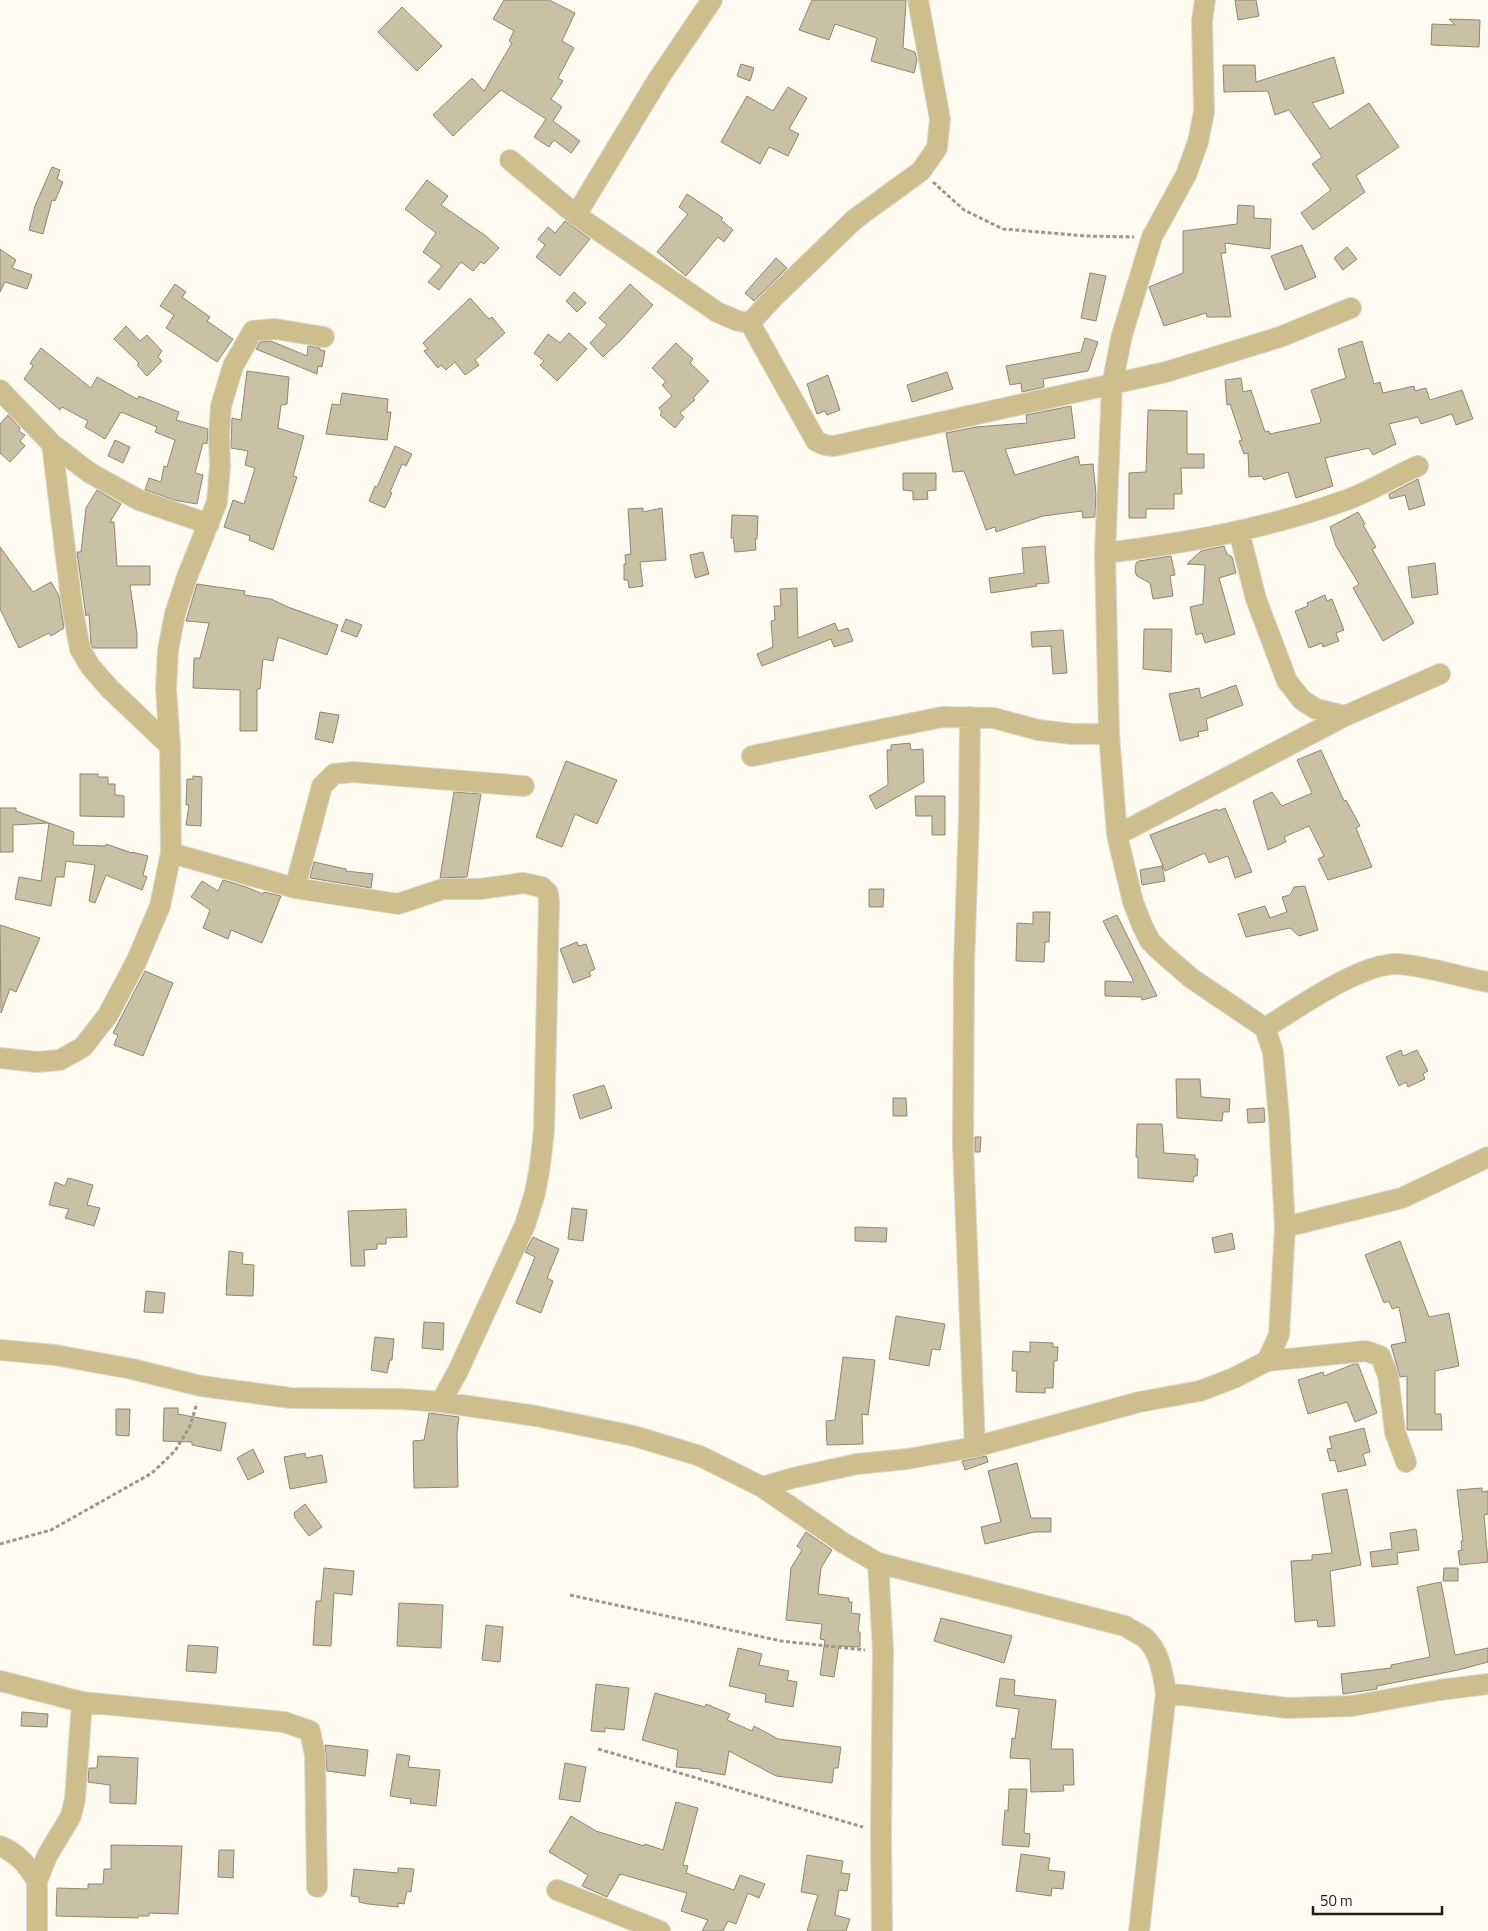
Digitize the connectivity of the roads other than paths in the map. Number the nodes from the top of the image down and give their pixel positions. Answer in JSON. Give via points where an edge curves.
{"nodes":[{"id":1,"x":712,"y":0,"type":"edge"},
{"id":2,"x":918,"y":0,"type":"edge"},
{"id":3,"x":1205,"y":0,"type":"edge"},
{"id":4,"x":510,"y":160,"type":"dead end"},
{"id":5,"x":576,"y":214,"type":"junction"},
{"id":6,"x":1351,"y":308,"type":"dead end"},
{"id":7,"x":750,"y":323,"type":"junction"},
{"id":8,"x":324,"y":337,"type":"dead end"},
{"id":9,"x":1112,"y":384,"type":"junction"},
{"id":10,"x":0,"y":390,"type":"edge"},
{"id":11,"x":52,"y":444,"type":"junction"},
{"id":12,"x":1418,"y":466,"type":"dead end"},
{"id":13,"x":209,"y":524,"type":"junction"},
{"id":14,"x":1239,"y":532,"type":"junction"},
{"id":15,"x":1105,"y":553,"type":"junction"},
{"id":16,"x":1440,"y":674,"type":"dead end"},
{"id":17,"x":1345,"y":716,"type":"junction"},
{"id":18,"x":970,"y":717,"type":"junction"},
{"id":19,"x":1109,"y":734,"type":"junction"},
{"id":20,"x":170,"y":746,"type":"junction"},
{"id":21,"x":752,"y":756,"type":"dead end"},
{"id":22,"x":524,"y":786,"type":"dead end"},
{"id":23,"x":1116,"y":835,"type":"junction"},
{"id":24,"x":171,"y":853,"type":"junction"},
{"id":25,"x":295,"y":888,"type":"junction"},
{"id":26,"x":1488,"y":982,"type":"edge"},
{"id":27,"x":1265,"y":1028,"type":"junction"},
{"id":28,"x":0,"y":1058,"type":"edge"},
{"id":29,"x":1488,"y":1157,"type":"edge"},
{"id":30,"x":1285,"y":1227,"type":"junction"},
{"id":31,"x":0,"y":1350,"type":"edge"},
{"id":32,"x":1267,"y":1361,"type":"junction"},
{"id":33,"x":440,"y":1402,"type":"junction"},
{"id":34,"x":974,"y":1446,"type":"junction"},
{"id":35,"x":1406,"y":1462,"type":"dead end"},
{"id":36,"x":762,"y":1487,"type":"junction"},
{"id":37,"x":878,"y":1563,"type":"junction"},
{"id":38,"x":0,"y":1681,"type":"edge"},
{"id":39,"x":1488,"y":1684,"type":"edge"},
{"id":40,"x":1166,"y":1693,"type":"junction"},
{"id":41,"x":82,"y":1702,"type":"junction"},
{"id":42,"x":0,"y":1846,"type":"edge"},
{"id":43,"x":37,"y":1880,"type":"junction"},
{"id":44,"x":317,"y":1887,"type":"dead end"},
{"id":45,"x":557,"y":1890,"type":"dead end"},
{"id":46,"x":37,"y":1931,"type":"edge"},
{"id":47,"x":660,"y":1931,"type":"edge"},
{"id":48,"x":882,"y":1931,"type":"edge"},
{"id":49,"x":1139,"y":1931,"type":"edge"}],
"edges":[{"from":1,"to":5,"type":"street","via":[[659,78]]},
{"from":2,"to":7,"type":"street","via":[[940,118],[937,148],[922,171],[855,219]]},
{"from":3,"to":9,"type":"street","via":[[1202,21],[1204,112],[1198,142],[1186,175],[1152,237],[1122,335]]},
{"from":4,"to":5,"type":"street"},
{"from":5,"to":7,"type":"street","via":[[717,312]]},
{"from":6,"to":9,"type":"street","via":[[1225,355]]},
{"from":7,"to":9,"type":"street","via":[[816,441],[825,446]]},
{"from":8,"to":13,"type":"street","via":[[276,329],[253,331],[233,366],[221,406],[217,502]]},
{"from":9,"to":15,"type":"street"},
{"from":10,"to":11,"type":"street"},
{"from":11,"to":13,"type":"street","via":[[90,473],[139,500]]},
{"from":11,"to":20,"type":"street","via":[[80,649],[109,688]]},
{"from":12,"to":14,"type":"street","via":[[1352,498]]},
{"from":13,"to":20,"type":"street","via":[[187,577],[168,650],[166,689]]},
{"from":14,"to":15,"type":"street","via":[[1170,546]]},
{"from":14,"to":17,"type":"street","via":[[1256,599],[1287,681],[1302,700],[1316,709]]},
{"from":15,"to":19,"type":"street"},
{"from":16,"to":17,"type":"street"},
{"from":17,"to":23,"type":"street"},
{"from":18,"to":19,"type":"street","via":[[994,718],[1038,730]]},
{"from":18,"to":21,"type":"street","via":[[942,717]]},
{"from":18,"to":34,"type":"street","via":[[963,1146]]},
{"from":19,"to":23,"type":"street"},
{"from":20,"to":24,"type":"street"},
{"from":22,"to":25,"type":"street","via":[[353,772],[334,774],[322,786]]},
{"from":23,"to":27,"type":"street","via":[[1133,902],[1150,940],[1191,978]]},
{"from":24,"to":25,"type":"street"},
{"from":24,"to":28,"type":"street","via":[[160,906],[137,960],[108,1015],[83,1047],[60,1060],[37,1062]]},
{"from":25,"to":33,"type":"street","via":[[398,904],[443,889],[480,889],[522,883],[535,884],[548,893],[544,1130],[535,1193],[525,1225],[458,1371]]},
{"from":26,"to":27,"type":"street","via":[[1421,966],[1396,964],[1349,978]]},
{"from":27,"to":30,"type":"street","via":[[1272,1052],[1279,1118]]},
{"from":29,"to":30,"type":"street","via":[[1402,1198]]},
{"from":30,"to":32,"type":"street","via":[[1279,1335]]},
{"from":31,"to":33,"type":"street","via":[[55,1356],[132,1369],[202,1386],[291,1398]]},
{"from":32,"to":34,"type":"street","via":[[1200,1391],[1138,1402]]},
{"from":32,"to":35,"type":"street","via":[[1366,1351],[1380,1356],[1388,1375],[1395,1432]]},
{"from":33,"to":36,"type":"street","via":[[536,1416],[634,1436],[700,1456]]},
{"from":34,"to":36,"type":"street","via":[[907,1459],[856,1464]]},
{"from":36,"to":37,"type":"street"},
{"from":37,"to":40,"type":"street","via":[[1125,1626],[1146,1639],[1157,1655]]},
{"from":37,"to":48,"type":"street","via":[[883,1650]]},
{"from":38,"to":41,"type":"street"},
{"from":39,"to":40,"type":"street","via":[[1352,1706],[1287,1708]]},
{"from":40,"to":49,"type":"street"},
{"from":41,"to":43,"type":"street","via":[[77,1780],[71,1816]]},
{"from":41,"to":44,"type":"street","via":[[284,1722],[310,1731],[315,1756]]},
{"from":42,"to":43,"type":"street","via":[[26,1863]]},
{"from":43,"to":46,"type":"street"},
{"from":45,"to":47,"type":"street"}]}
